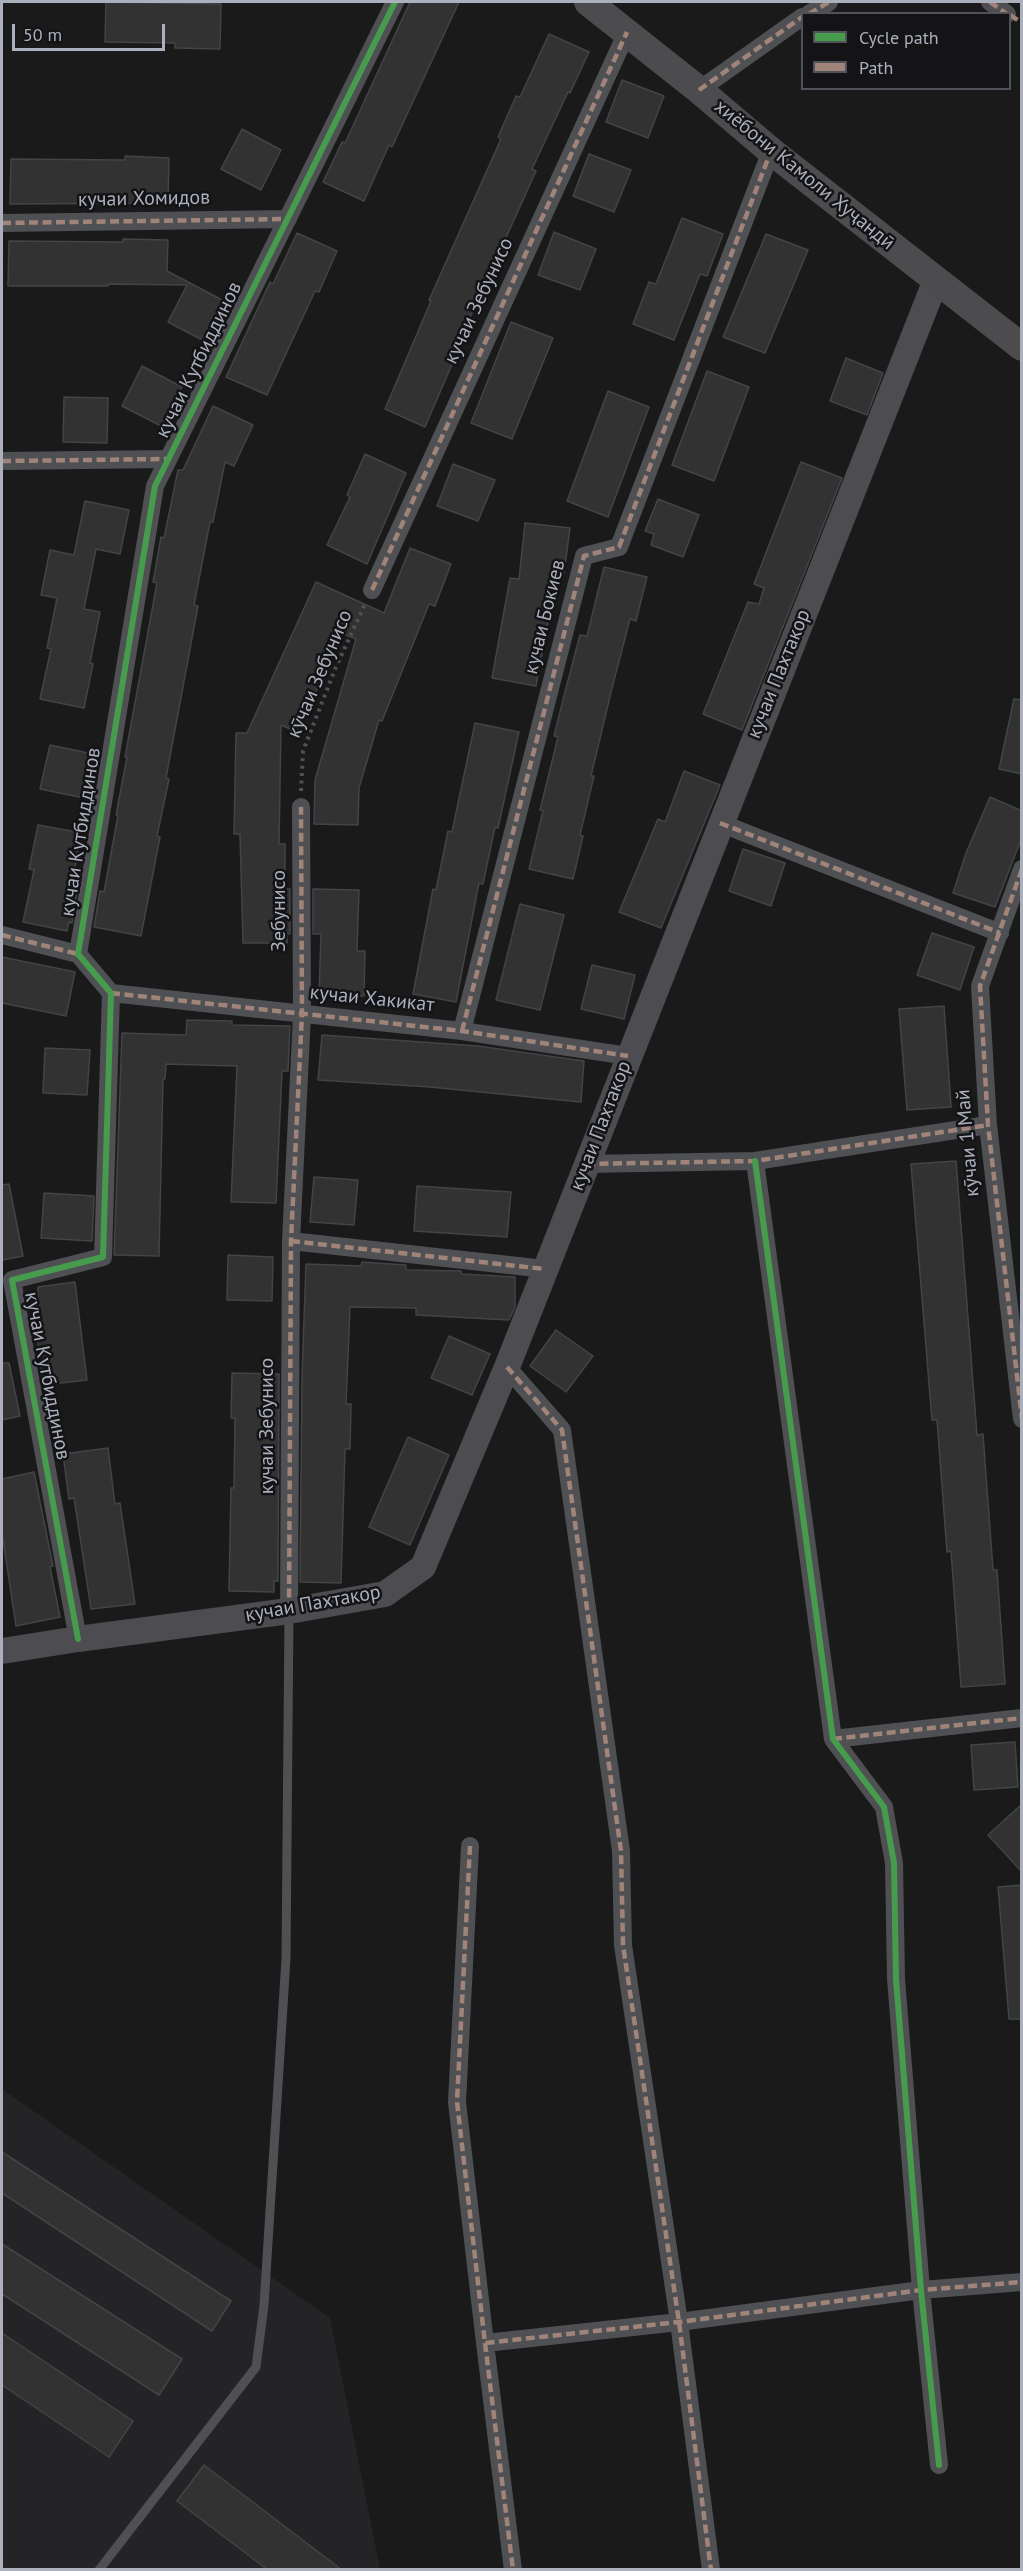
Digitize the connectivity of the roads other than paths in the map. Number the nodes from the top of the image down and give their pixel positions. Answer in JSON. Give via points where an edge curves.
{"nodes":[{"id":1,"x":395,"y":2,"type":"edge"},
{"id":2,"x":588,"y":2,"type":"edge"},
{"id":3,"x":829,"y":2,"type":"edge"},
{"id":4,"x":990,"y":2,"type":"edge"},
{"id":5,"x":812,"y":12,"type":"edge"},
{"id":6,"x":1006,"y":12,"type":"edge"},
{"id":7,"x":801,"y":18,"type":"edge"},
{"id":8,"x":627,"y":32,"type":"junction"},
{"id":9,"x":699,"y":90,"type":"junction"},
{"id":10,"x":771,"y":151,"type":"junction"},
{"id":11,"x":288,"y":219,"type":"junction"},
{"id":12,"x":2,"y":223,"type":"edge"},
{"id":13,"x":936,"y":280,"type":"junction"},
{"id":14,"x":1022,"y":347,"type":"edge"},
{"id":15,"x":168,"y":459,"type":"junction"},
{"id":16,"x":2,"y":461,"type":"edge"},
{"id":17,"x":372,"y":590,"type":"road end"},
{"id":18,"x":301,"y":807,"type":"road end"},
{"id":19,"x":720,"y":823,"type":"junction"},
{"id":20,"x":1022,"y":869,"type":"edge"},
{"id":21,"x":1000,"y":933,"type":"junction"},
{"id":22,"x":2,"y":935,"type":"edge"},
{"id":23,"x":78,"y":954,"type":"junction"},
{"id":24,"x":111,"y":993,"type":"junction"},
{"id":25,"x":302,"y":1014,"type":"junction"},
{"id":26,"x":462,"y":1031,"type":"junction"},
{"id":27,"x":628,"y":1056,"type":"junction"},
{"id":28,"x":988,"y":1125,"type":"junction"},
{"id":29,"x":755,"y":1161,"type":"junction"},
{"id":30,"x":586,"y":1164,"type":"junction"},
{"id":31,"x":291,"y":1241,"type":"junction"},
{"id":32,"x":545,"y":1269,"type":"junction"},
{"id":33,"x":507,"y":1367,"type":"junction"},
{"id":34,"x":1022,"y":1419,"type":"edge"},
{"id":35,"x":289,"y":1611,"type":"junction"},
{"id":36,"x":78,"y":1639,"type":"junction"},
{"id":37,"x":2,"y":1652,"type":"edge"},
{"id":38,"x":1022,"y":1718,"type":"edge"},
{"id":39,"x":833,"y":1739,"type":"junction"},
{"id":40,"x":470,"y":1846,"type":"dead end"},
{"id":41,"x":1022,"y":2282,"type":"edge"},
{"id":42,"x":921,"y":2290,"type":"junction"},
{"id":43,"x":679,"y":2322,"type":"junction"},
{"id":44,"x":485,"y":2343,"type":"junction"},
{"id":45,"x":939,"y":2464,"type":"dead end"},
{"id":46,"x":99,"y":2570,"type":"edge"},
{"id":47,"x":513,"y":2570,"type":"edge"},
{"id":48,"x":711,"y":2570,"type":"edge"}],
"edges":[{"from":1,"to":11,"type":"street","name":"кучаи Кутбиддинов"},
{"from":2,"to":8,"type":"main road","name":"хиёбони Камоли Хуҷандӣ"},
{"from":3,"to":5,"type":"street"},
{"from":4,"to":6,"type":"street"},
{"from":7,"to":9,"type":"street"},
{"from":8,"to":9,"type":"main road","name":"хиёбони Камоли Хуҷандӣ"},
{"from":8,"to":17,"type":"street","name":"кучаи Зебунисо"},
{"from":9,"to":10,"type":"main road","name":"хиёбони Камоли Хуҷандӣ"},
{"from":10,"to":13,"type":"main road","name":"хиёбони Камоли Хуҷандӣ"},
{"from":10,"to":26,"type":"street","name":"кучаи Бокиев","via":[[619,548],[584,556]]},
{"from":11,"to":12,"type":"street","name":"кучаи Хомидов"},
{"from":11,"to":15,"type":"street","name":"кучаи Кутбиддинов"},
{"from":13,"to":14,"type":"main road","name":"хиёбони Камоли Хуҷандӣ"},
{"from":13,"to":19,"type":"main road","name":"кучаи Пахтакор"},
{"from":15,"to":16,"type":"street"},
{"from":15,"to":23,"type":"street","name":"кучаи Кутбиддинов","via":[[155,486]]},
{"from":18,"to":25,"type":"street","name":"Зебунисо"},
{"from":19,"to":21,"type":"street"},
{"from":19,"to":27,"type":"main road","name":"кучаи Пахтакор"},
{"from":20,"to":21,"type":"street","name":"кӯчаи 1 Май"},
{"from":21,"to":28,"type":"street","name":"кӯчаи 1 Май","via":[[980,986]]},
{"from":22,"to":23,"type":"street"},
{"from":23,"to":24,"type":"street"},
{"from":24,"to":25,"type":"street","name":"кучаи Хакикат"},
{"from":24,"to":36,"type":"street","name":"кучаи Кутбиддинов","via":[[103,1257],[12,1280]]},
{"from":25,"to":26,"type":"street","name":"кучаи Хакикат"},
{"from":25,"to":31,"type":"street","name":"кучаи Зебунисо"},
{"from":26,"to":27,"type":"street","name":"кучаи Хакикат"},
{"from":27,"to":30,"type":"main road","name":"кучаи Пахтакор"},
{"from":28,"to":29,"type":"street"},
{"from":28,"to":34,"type":"street","name":"кӯчаи 1 Май"},
{"from":29,"to":30,"type":"street"},
{"from":29,"to":39,"type":"street"},
{"from":30,"to":32,"type":"main road","name":"кучаи Пахтакор"},
{"from":31,"to":32,"type":"street"},
{"from":31,"to":35,"type":"street","name":"кучаи Зебунисо"},
{"from":32,"to":33,"type":"main road","name":"кучаи Пахтакор"},
{"from":33,"to":35,"type":"main road","name":"кучаи Пахтакор","via":[[423,1567],[385,1594]]},
{"from":33,"to":43,"type":"street","via":[[562,1430],[621,1851],[623,1945]]},
{"from":35,"to":36,"type":"main road","name":"кучаи Пахтакор"},
{"from":35,"to":46,"type":"lane","via":[[286,1959],[264,2305],[256,2367]]},
{"from":36,"to":37,"type":"main road","name":"кучаи Пахтакор"},
{"from":38,"to":39,"type":"street"},
{"from":39,"to":42,"type":"street","via":[[884,1807],[894,1863],[896,1979]]},
{"from":40,"to":44,"type":"street","via":[[457,2102]]},
{"from":41,"to":42,"type":"street"},
{"from":42,"to":43,"type":"street"},
{"from":42,"to":45,"type":"street"},
{"from":43,"to":44,"type":"street"},
{"from":43,"to":48,"type":"street"},
{"from":44,"to":47,"type":"street"}]}
